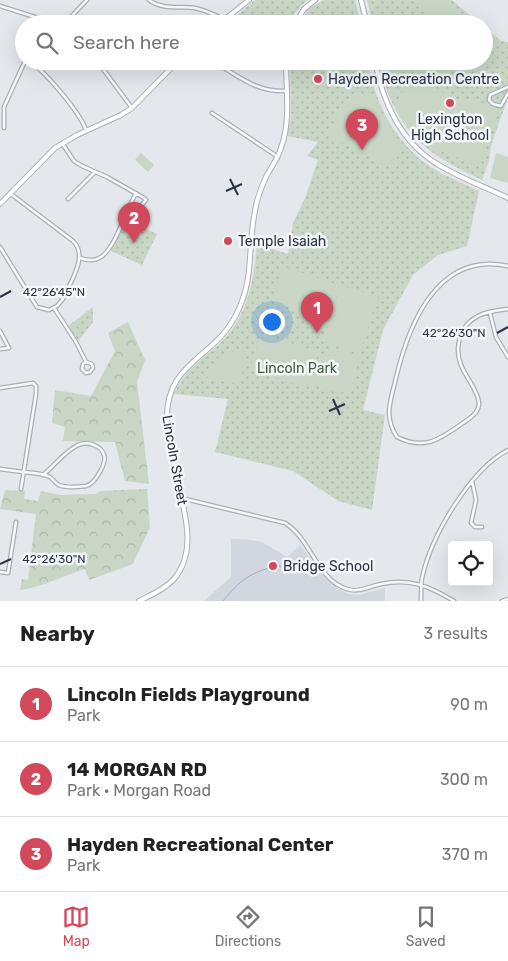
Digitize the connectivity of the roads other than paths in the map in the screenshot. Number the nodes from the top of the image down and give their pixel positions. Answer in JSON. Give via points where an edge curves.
{"nodes":[{"id":1,"x":87,"y":0,"type":"edge"},
{"id":2,"x":149,"y":0,"type":"edge"},
{"id":3,"x":248,"y":0,"type":"edge"},
{"id":4,"x":315,"y":0,"type":"edge"},
{"id":5,"x":361,"y":0,"type":"edge"},
{"id":6,"x":0,"y":6,"type":"edge"},
{"id":7,"x":30,"y":15,"type":"edge"},
{"id":8,"x":73,"y":15,"type":"edge"},
{"id":9,"x":216,"y":15,"type":"edge"},
{"id":10,"x":230,"y":15,"type":"edge"},
{"id":11,"x":300,"y":15,"type":"edge"},
{"id":12,"x":365,"y":15,"type":"edge"},
{"id":13,"x":21,"y":70,"type":"edge"},
{"id":14,"x":40,"y":70,"type":"edge"},
{"id":15,"x":104,"y":70,"type":"edge"},
{"id":16,"x":169,"y":70,"type":"edge"},
{"id":17,"x":228,"y":70,"type":"edge"},
{"id":18,"x":286,"y":70,"type":"edge"},
{"id":19,"x":377,"y":70,"type":"edge"},
{"id":20,"x":508,"y":87,"type":"edge"},
{"id":21,"x":286,"y":91,"type":"junction"},
{"id":22,"x":508,"y":93,"type":"edge"},
{"id":23,"x":132,"y":108,"type":"junction"},
{"id":24,"x":212,"y":113,"type":"dead end"},
{"id":25,"x":4,"y":128,"type":"dead end"},
{"id":26,"x":86,"y":130,"type":"junction"},
{"id":27,"x":62,"y":143,"type":"junction"},
{"id":28,"x":278,"y":157,"type":"junction"},
{"id":29,"x":94,"y":173,"type":"junction"},
{"id":30,"x":10,"y":193,"type":"junction"},
{"id":31,"x":136,"y":193,"type":"junction"},
{"id":32,"x":508,"y":198,"type":"edge"},
{"id":33,"x":68,"y":199,"type":"dead end"},
{"id":34,"x":131,"y":203,"type":"junction"},
{"id":35,"x":0,"y":204,"type":"edge"},
{"id":36,"x":0,"y":248,"type":"edge"},
{"id":37,"x":80,"y":258,"type":"junction"},
{"id":38,"x":508,"y":266,"type":"edge"},
{"id":39,"x":54,"y":308,"type":"junction"},
{"id":40,"x":508,"y":309,"type":"edge"},
{"id":41,"x":490,"y":313,"type":"junction"},
{"id":42,"x":0,"y":331,"type":"edge"},
{"id":43,"x":0,"y":349,"type":"edge"},
{"id":44,"x":508,"y":356,"type":"edge"},
{"id":45,"x":86,"y":362,"type":"junction"},
{"id":46,"x":0,"y":388,"type":"edge"},
{"id":47,"x":508,"y":450,"type":"edge"},
{"id":48,"x":0,"y":469,"type":"edge"},
{"id":49,"x":23,"y":472,"type":"junction"},
{"id":50,"x":43,"y":475,"type":"junction"},
{"id":51,"x":472,"y":480,"type":"junction"},
{"id":52,"x":21,"y":489,"type":"dead end"},
{"id":53,"x":181,"y":498,"type":"junction"},
{"id":54,"x":16,"y":522,"type":"dead end"},
{"id":55,"x":482,"y":527,"type":"dead end"},
{"id":56,"x":0,"y":572,"type":"edge"},
{"id":57,"x":422,"y":584,"type":"junction"},
{"id":58,"x":508,"y":599,"type":"edge"},
{"id":59,"x":139,"y":601,"type":"edge"},
{"id":60,"x":421,"y":601,"type":"edge"},
{"id":61,"x":454,"y":601,"type":"edge"},
{"id":62,"x":502,"y":601,"type":"edge"}],
"edges":[{"from":1,"to":8,"type":"street"},
{"from":2,"to":9,"type":"street","via":[[159,5],[195,8]]},
{"from":3,"to":10,"type":"street"},
{"from":4,"to":11,"type":"street"},
{"from":5,"to":12,"type":"street"},
{"from":6,"to":7,"type":"street"},
{"from":13,"to":25,"type":"street","via":[[4,107]]},
{"from":14,"to":26,"type":"street","via":[[81,119]]},
{"from":15,"to":23,"type":"street"},
{"from":16,"to":23,"type":"street"},
{"from":17,"to":21,"type":"street","via":[[260,88],[272,92]]},
{"from":18,"to":21,"type":"street","name":"Lincoln Street"},
{"from":19,"to":32,"type":"street","via":[[389,110],[417,148],[449,171]]},
{"from":20,"to":22,"type":"street","via":[[490,95],[489,100],[501,106]]},
{"from":21,"to":28,"type":"street","name":"Lincoln Street","via":[[285,132]]},
{"from":23,"to":26,"type":"street"},
{"from":24,"to":28,"type":"street"},
{"from":26,"to":27,"type":"street"},
{"from":27,"to":29,"type":"street","via":[[74,161]]},
{"from":27,"to":30,"type":"street"},
{"from":28,"to":53,"type":"street","name":"Lincoln Street","via":[[258,197],[250,274],[236,315],[215,344],[181,373],[169,395],[167,423]]},
{"from":29,"to":31,"type":"street"},
{"from":29,"to":33,"type":"street"},
{"from":30,"to":35,"type":"street"},
{"from":30,"to":37,"type":"street","via":[[72,240],[79,249]]},
{"from":31,"to":34,"type":"street"},
{"from":31,"to":34,"type":"street","via":[[146,200],[140,207]]},
{"from":34,"to":37,"type":"street","via":[[106,253],[94,260]]},
{"from":36,"to":39,"type":"street","via":[[35,305],[46,310]]},
{"from":37,"to":39,"type":"street","via":[[63,299]]},
{"from":38,"to":41,"type":"street","via":[[477,265],[455,273],[437,287],[422,309],[405,343],[391,401],[389,422],[397,437],[415,443],[437,440],[477,412],[477,395],[461,365],[457,348],[468,325],[478,316]]},
{"from":39,"to":45,"type":"street"},
{"from":40,"to":41,"type":"street"},
{"from":41,"to":44,"type":"street","via":[[496,336]]},
{"from":42,"to":43,"type":"street","via":[[9,348]]},
{"from":45,"to":45,"type":"street","via":[[92,366],[88,373],[82,369]]},
{"from":46,"to":49,"type":"street","via":[[35,385]]},
{"from":47,"to":51,"type":"street","via":[[490,461]]},
{"from":48,"to":49,"type":"street"},
{"from":49,"to":50,"type":"street"},
{"from":49,"to":52,"type":"street"},
{"from":50,"to":50,"type":"street","via":[[64,486],[85,486],[94,482],[104,456],[98,447],[83,443]]},
{"from":51,"to":55,"type":"street","via":[[476,500],[471,523],[474,527]]},
{"from":51,"to":57,"type":"street","via":[[438,537],[427,560]]},
{"from":53,"to":57,"type":"street","via":[[285,523],[330,577],[347,589],[393,583]]},
{"from":53,"to":59,"type":"street","name":"Lincoln Street","via":[[187,539],[184,560],[170,583]]},
{"from":54,"to":56,"type":"street","via":[[8,573]]},
{"from":57,"to":60,"type":"street"},
{"from":57,"to":61,"type":"street"},
{"from":58,"to":62,"type":"street"}]}
